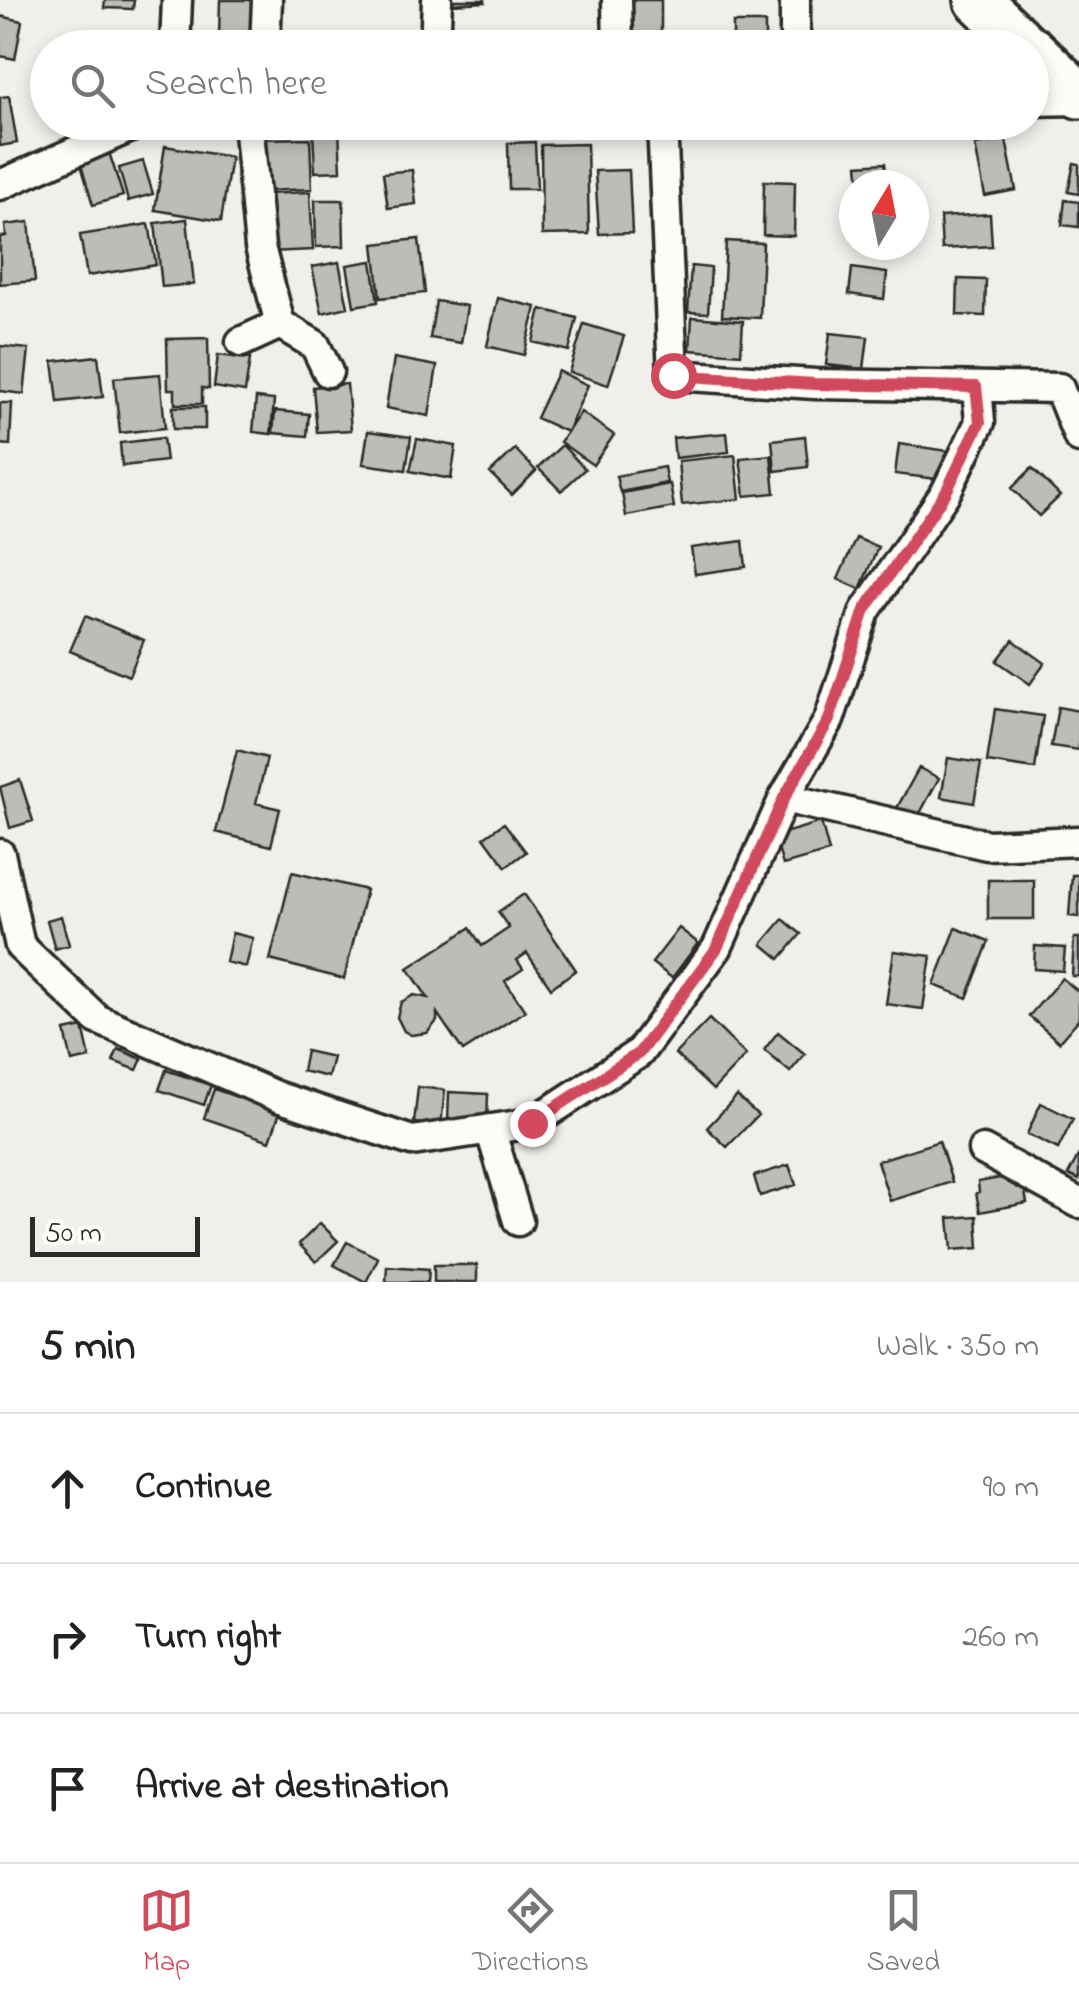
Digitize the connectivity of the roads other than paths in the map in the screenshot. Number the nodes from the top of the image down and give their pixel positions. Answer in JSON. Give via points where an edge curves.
{"nodes":[{"id":1,"x":177,"y":0,"type":"edge"},
{"id":2,"x":267,"y":0,"type":"edge"},
{"id":3,"x":437,"y":0,"type":"edge"},
{"id":4,"x":617,"y":0,"type":"edge"},
{"id":5,"x":795,"y":0,"type":"edge"},
{"id":6,"x":978,"y":0,"type":"edge"},
{"id":7,"x":176,"y":30,"type":"edge"},
{"id":8,"x":266,"y":30,"type":"edge"},
{"id":9,"x":436,"y":30,"type":"edge"},
{"id":10,"x":618,"y":30,"type":"edge"},
{"id":11,"x":795,"y":30,"type":"edge"},
{"id":12,"x":1010,"y":30,"type":"edge"},
{"id":13,"x":1049,"y":68,"type":"edge"},
{"id":14,"x":1079,"y":98,"type":"edge"},
{"id":15,"x":1049,"y":100,"type":"edge"},
{"id":16,"x":101,"y":140,"type":"edge"},
{"id":17,"x":250,"y":140,"type":"edge"},
{"id":18,"x":663,"y":140,"type":"edge"},
{"id":19,"x":0,"y":185,"type":"edge"},
{"id":20,"x":280,"y":324,"type":"junction"},
{"id":21,"x":241,"y":342,"type":"dead end"},
{"id":22,"x":328,"y":372,"type":"dead end"},
{"id":23,"x":976,"y":387,"type":"junction"},
{"id":24,"x":1079,"y":438,"type":"edge"},
{"id":25,"x":784,"y":798,"type":"junction"},
{"id":26,"x":1079,"y":841,"type":"edge"},
{"id":27,"x":0,"y":854,"type":"edge"},
{"id":28,"x":490,"y":1129,"type":"junction"},
{"id":29,"x":983,"y":1150,"type":"dead end"},
{"id":30,"x":1079,"y":1202,"type":"edge"},
{"id":31,"x":518,"y":1221,"type":"dead end"}],
"edges":[{"from":1,"to":7,"type":"street"},
{"from":2,"to":8,"type":"street"},
{"from":3,"to":9,"type":"street"},
{"from":4,"to":10,"type":"street"},
{"from":5,"to":11,"type":"street"},
{"from":6,"to":12,"type":"highway"},
{"from":13,"to":14,"type":"highway"},
{"from":14,"to":15,"type":"street"},
{"from":16,"to":19,"type":"street"},
{"from":17,"to":20,"type":"street","via":[[260,246]]},
{"from":18,"to":23,"type":"street","via":[[673,375]]},
{"from":20,"to":21,"type":"street"},
{"from":20,"to":22,"type":"street","via":[[315,344]]},
{"from":23,"to":24,"type":"street","via":[[1058,388]]},
{"from":23,"to":25,"type":"street","via":[[980,422],[946,492],[865,610],[829,720]]},
{"from":25,"to":26,"type":"street","via":[[987,845]]},
{"from":25,"to":28,"type":"street","via":[[717,948],[639,1053],[532,1123]]},
{"from":27,"to":28,"type":"street","via":[[20,946],[96,1019],[278,1097],[412,1140]]},
{"from":28,"to":31,"type":"street"},
{"from":29,"to":30,"type":"street"}]}
